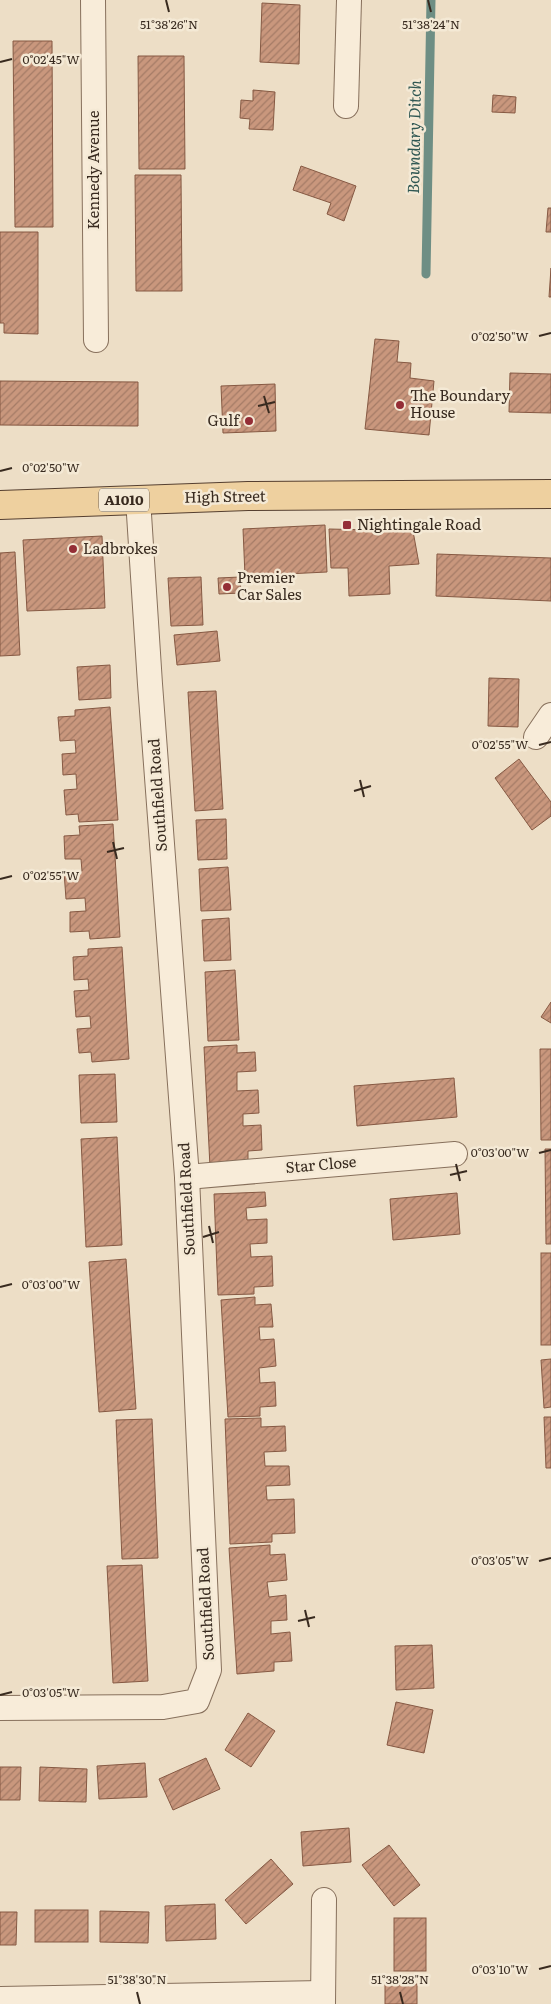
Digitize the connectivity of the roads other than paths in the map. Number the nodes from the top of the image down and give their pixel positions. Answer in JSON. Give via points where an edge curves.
{"nodes":[{"id":1,"x":93,"y":0,"type":"edge"},
{"id":2,"x":349,"y":0,"type":"edge"},
{"id":3,"x":346,"y":106,"type":"dead end"},
{"id":4,"x":96,"y":340,"type":"dead end"},
{"id":5,"x":551,"y":494,"type":"edge"},
{"id":6,"x":138,"y":499,"type":"junction"},
{"id":7,"x":0,"y":505,"type":"edge"},
{"id":8,"x":551,"y":715,"type":"edge"},
{"id":9,"x":536,"y":737,"type":"dead end"},
{"id":10,"x":455,"y":1154,"type":"dead end"},
{"id":11,"x":187,"y":1176,"type":"junction"},
{"id":12,"x":0,"y":1708,"type":"edge"},
{"id":13,"x":324,"y":1900,"type":"dead end"},
{"id":14,"x":322,"y":1998,"type":"edge"},
{"id":15,"x":0,"y":2000,"type":"edge"}],
"edges":[{"from":1,"to":4,"type":"street","name":"Kennedy Avenue"},
{"from":2,"to":3,"type":"street"},
{"from":5,"to":6,"type":"main road","name":"High Street","number":"A1010"},
{"from":6,"to":7,"type":"main road","name":"High Street","number":"A1010"},
{"from":6,"to":11,"type":"street","name":"Southfield Road"},
{"from":8,"to":9,"type":"street"},
{"from":10,"to":11,"type":"street","name":"Star Close"},
{"from":11,"to":12,"type":"street","name":"Southfield Road","via":[[209,1670],[196,1701],[180,1704],[163,1707]]},
{"from":13,"to":14,"type":"street"},
{"from":14,"to":15,"type":"street"}]}
